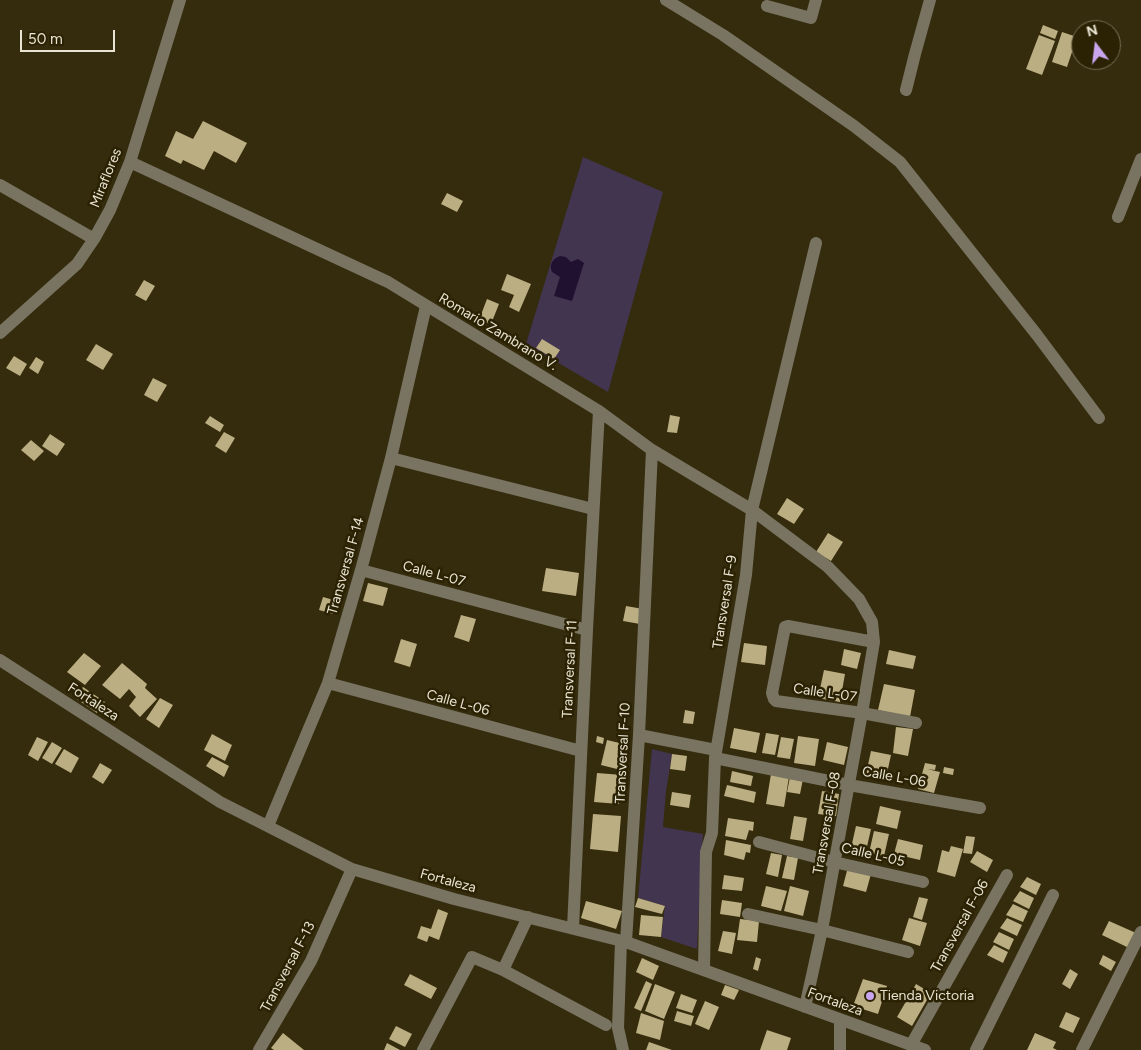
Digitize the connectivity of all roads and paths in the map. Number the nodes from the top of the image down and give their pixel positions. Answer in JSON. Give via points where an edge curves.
{"nodes":[{"id":1,"x":180,"y":0,"type":"edge"},
{"id":2,"x":666,"y":0,"type":"edge"},
{"id":3,"x":816,"y":0,"type":"edge"},
{"id":4,"x":930,"y":0,"type":"edge"},
{"id":5,"x":766,"y":6,"type":"dead end"},
{"id":6,"x":906,"y":90,"type":"dead end"},
{"id":7,"x":1141,"y":159,"type":"edge"},
{"id":8,"x":130,"y":162,"type":"junction"},
{"id":9,"x":0,"y":185,"type":"edge"},
{"id":10,"x":1118,"y":217,"type":"dead end"},
{"id":11,"x":94,"y":239,"type":"junction"},
{"id":12,"x":816,"y":243,"type":"dead end"},
{"id":13,"x":426,"y":306,"type":"junction"},
{"id":14,"x":0,"y":333,"type":"edge"},
{"id":15,"x":599,"y":411,"type":"junction"},
{"id":16,"x":1099,"y":418,"type":"dead end"},
{"id":17,"x":652,"y":450,"type":"junction"},
{"id":18,"x":391,"y":458,"type":"junction"},
{"id":19,"x":594,"y":509,"type":"junction"},
{"id":20,"x":752,"y":510,"type":"junction"},
{"id":21,"x":361,"y":570,"type":"junction"},
{"id":22,"x":587,"y":630,"type":"junction"},
{"id":23,"x":874,"y":642,"type":"junction"},
{"id":24,"x":0,"y":660,"type":"edge"},
{"id":25,"x":328,"y":683,"type":"junction"},
{"id":26,"x":862,"y":713,"type":"junction"},
{"id":27,"x":916,"y":723,"type":"dead end"},
{"id":28,"x":639,"y":736,"type":"junction"},
{"id":29,"x":581,"y":751,"type":"junction"},
{"id":30,"x":716,"y":754,"type":"junction"},
{"id":31,"x":849,"y":785,"type":"junction"},
{"id":32,"x":980,"y":808,"type":"dead end"},
{"id":33,"x":268,"y":826,"type":"junction"},
{"id":34,"x":759,"y":842,"type":"dead end"},
{"id":35,"x":834,"y":862,"type":"junction"},
{"id":36,"x":352,"y":869,"type":"junction"},
{"id":37,"x":1006,"y":875,"type":"dead end"},
{"id":38,"x":922,"y":882,"type":"dead end"},
{"id":39,"x":1053,"y":895,"type":"dead end"},
{"id":40,"x":748,"y":914,"type":"dead end"},
{"id":41,"x":528,"y":917,"type":"junction"},
{"id":42,"x":573,"y":928,"type":"junction"},
{"id":43,"x":822,"y":930,"type":"junction"},
{"id":44,"x":1141,"y":932,"type":"edge"},
{"id":45,"x":623,"y":942,"type":"junction"},
{"id":46,"x":908,"y":952,"type":"dead end"},
{"id":47,"x":502,"y":970,"type":"junction"},
{"id":48,"x":704,"y":970,"type":"junction"},
{"id":49,"x":805,"y":1007,"type":"junction"},
{"id":50,"x":840,"y":1020,"type":"junction"},
{"id":51,"x":606,"y":1025,"type":"dead end"},
{"id":52,"x":911,"y":1044,"type":"junction"},
{"id":53,"x":259,"y":1050,"type":"edge"},
{"id":54,"x":423,"y":1050,"type":"edge"},
{"id":55,"x":623,"y":1050,"type":"edge"},
{"id":56,"x":840,"y":1050,"type":"edge"},
{"id":57,"x":925,"y":1050,"type":"edge"},
{"id":58,"x":976,"y":1050,"type":"edge"},
{"id":59,"x":1082,"y":1050,"type":"edge"}],
"edges":[{"from":1,"to":8,"type":"street","name":"Miraflores"},
{"from":2,"to":16,"type":"street","via":[[723,35],[900,162]]},
{"from":3,"to":5,"type":"street","via":[[811,18]]},
{"from":4,"to":6,"type":"street"},
{"from":7,"to":10,"type":"street"},
{"from":8,"to":11,"type":"street","name":"Miraflores"},
{"from":8,"to":13,"type":"street","name":"Romario Zambrano V.","via":[[388,282]]},
{"from":9,"to":11,"type":"street"},
{"from":11,"to":14,"type":"street","name":"Miraflores","via":[[77,264]]},
{"from":12,"to":20,"type":"street","name":"Transversal F-9"},
{"from":13,"to":15,"type":"street","name":"Romario Zambrano V."},
{"from":13,"to":18,"type":"street","name":"Transversal F-14"},
{"from":15,"to":17,"type":"street","name":"Romario Zambrano V."},
{"from":15,"to":19,"type":"street","name":"Transversal F-11"},
{"from":17,"to":20,"type":"street","name":"Romario Zambrano V."},
{"from":17,"to":28,"type":"street","name":"Transversal F-10"},
{"from":18,"to":19,"type":"street"},
{"from":18,"to":21,"type":"street","name":"Transversal F-14"},
{"from":19,"to":22,"type":"street","name":"Transversal F-11"},
{"from":20,"to":23,"type":"street","name":"Romario Zambrano V.","via":[[828,567],[859,598],[872,622]]},
{"from":20,"to":30,"type":"street","name":"Transversal F-9","via":[[746,575]]},
{"from":21,"to":22,"type":"street","name":"Calle L-07"},
{"from":21,"to":25,"type":"street","name":"Transversal F-14"},
{"from":22,"to":29,"type":"street","name":"Transversal F-11"},
{"from":23,"to":26,"type":"street","name":"Transversal F-08"},
{"from":23,"to":26,"type":"street","name":"Calle L-07","via":[[788,626],[772,693],[776,701]]},
{"from":24,"to":33,"type":"street","name":"Fortaleza","via":[[220,802]]},
{"from":25,"to":29,"type":"street","name":"Calle L-06"},
{"from":25,"to":33,"type":"street","name":"Transversal F-14"},
{"from":26,"to":27,"type":"street","name":"Calle L-07"},
{"from":26,"to":31,"type":"street","name":"Transversal F-08"},
{"from":28,"to":30,"type":"street","name":"Calle L-06"},
{"from":28,"to":45,"type":"street","name":"Transversal F-10"},
{"from":29,"to":42,"type":"street","name":"Transversal F-11"},
{"from":30,"to":31,"type":"street","name":"Calle L-06"},
{"from":30,"to":48,"type":"street","name":"Transversal F-9","via":[[712,833],[706,852]]},
{"from":31,"to":32,"type":"street","name":"Calle L-06"},
{"from":31,"to":35,"type":"street","name":"Transversal F-08"},
{"from":33,"to":36,"type":"street","name":"Fortaleza"},
{"from":34,"to":35,"type":"street","name":"Calle L-05"},
{"from":35,"to":38,"type":"street","name":"Calle L-05"},
{"from":35,"to":43,"type":"street","name":"Transversal F-08"},
{"from":36,"to":41,"type":"street","name":"Fortaleza"},
{"from":36,"to":53,"type":"street","name":"Transversal F-13","via":[[312,961]]},
{"from":37,"to":52,"type":"street","name":"Transversal F-06"},
{"from":39,"to":58,"type":"street"},
{"from":40,"to":43,"type":"street"},
{"from":41,"to":42,"type":"street","name":"Fortaleza"},
{"from":41,"to":47,"type":"street"},
{"from":42,"to":45,"type":"street","name":"Fortaleza"},
{"from":43,"to":46,"type":"street"},
{"from":43,"to":49,"type":"street","name":"Transversal F-08"},
{"from":44,"to":59,"type":"street"},
{"from":45,"to":48,"type":"street","name":"Fortaleza"},
{"from":45,"to":55,"type":"street","name":"Transversal F-10","via":[[618,1028]]},
{"from":47,"to":51,"type":"street"},
{"from":47,"to":54,"type":"street","via":[[472,957]]},
{"from":48,"to":49,"type":"street","name":"Fortaleza"},
{"from":49,"to":50,"type":"street","name":"Fortaleza"},
{"from":50,"to":52,"type":"street","name":"Fortaleza"},
{"from":50,"to":56,"type":"street"},
{"from":52,"to":57,"type":"street","name":"Fortaleza"}]}
